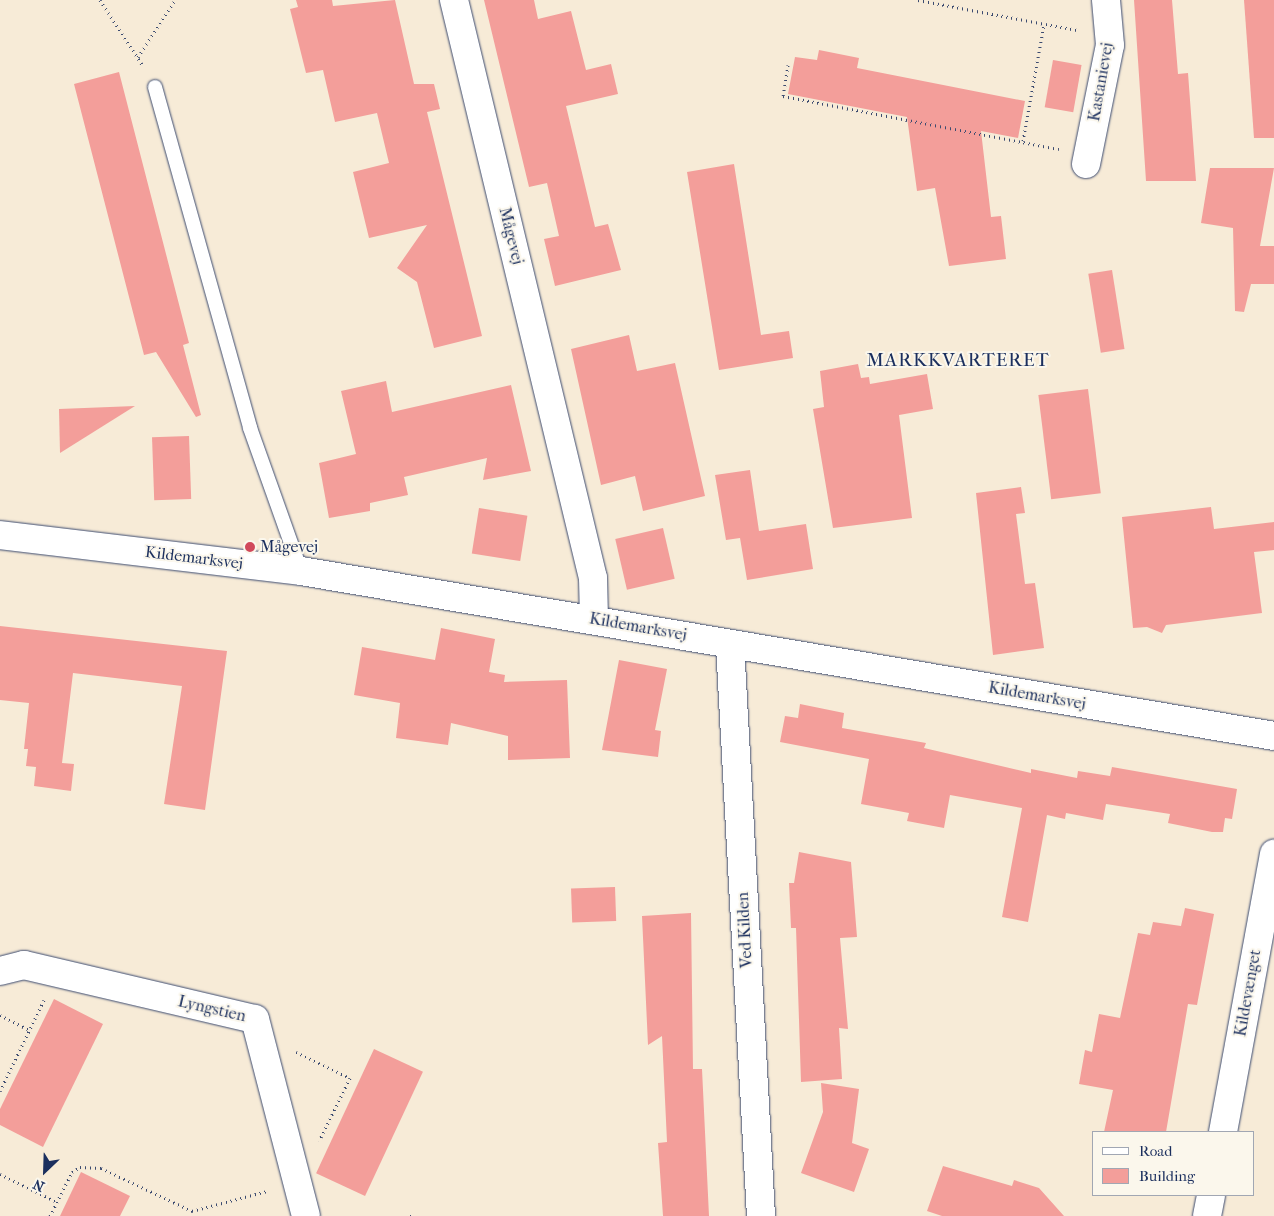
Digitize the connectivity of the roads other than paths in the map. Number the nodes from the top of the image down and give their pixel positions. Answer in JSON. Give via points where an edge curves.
{"nodes":[{"id":1,"x":454,"y":0,"type":"edge"},
{"id":2,"x":1106,"y":0,"type":"edge"},
{"id":3,"x":155,"y":87,"type":"road end"},
{"id":4,"x":1087,"y":159,"type":"road end"},
{"id":5,"x":0,"y":535,"type":"edge"},
{"id":6,"x":301,"y":571,"type":"junction"},
{"id":7,"x":594,"y":618,"type":"junction"},
{"id":8,"x":730,"y":644,"type":"junction"},
{"id":9,"x":1274,"y":736,"type":"edge"},
{"id":10,"x":1274,"y":854,"type":"edge"},
{"id":11,"x":0,"y":971,"type":"edge"},
{"id":12,"x":1223,"y":1131,"type":"edge"},
{"id":13,"x":1211,"y":1196,"type":"edge"},
{"id":14,"x":306,"y":1216,"type":"edge"},
{"id":15,"x":763,"y":1216,"type":"edge"},
{"id":16,"x":1207,"y":1216,"type":"edge"}],
"edges":[{"from":1,"to":7,"type":"street","name":"Mågevej","via":[[593,578]]},
{"from":2,"to":4,"type":"street","name":"Kastanievej","via":[[1110,36]]},
{"from":3,"to":6,"type":"lane","via":[[250,428]]},
{"from":5,"to":6,"type":"street","name":"Kildemarksvej"},
{"from":6,"to":7,"type":"street","name":"Kildemarksvej"},
{"from":7,"to":8,"type":"street","name":"Kildemarksvej"},
{"from":8,"to":9,"type":"street","name":"Kildemarksvej"},
{"from":8,"to":15,"type":"street","name":"Ved Kilden"},
{"from":10,"to":12,"type":"street","name":"Kildevænget"},
{"from":11,"to":14,"type":"street","name":"Lyngstien","via":[[24,965],[255,1019]]},
{"from":13,"to":16,"type":"street"}]}
